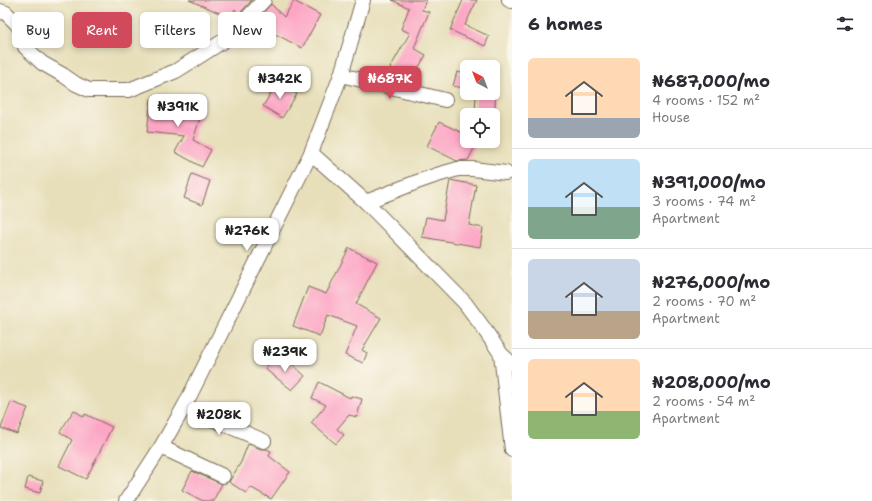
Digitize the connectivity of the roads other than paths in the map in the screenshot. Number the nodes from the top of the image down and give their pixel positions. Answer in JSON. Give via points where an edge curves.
{"nodes":[{"id":1,"x":264,"y":0,"type":"edge"},
{"id":2,"x":362,"y":0,"type":"edge"},
{"id":3,"x":509,"y":0,"type":"edge"},
{"id":4,"x":512,"y":1,"type":"edge"},
{"id":5,"x":0,"y":11,"type":"edge"},
{"id":6,"x":341,"y":75,"type":"junction"},
{"id":7,"x":445,"y":100,"type":"dead end"},
{"id":8,"x":310,"y":153,"type":"junction"},
{"id":9,"x":506,"y":173,"type":"dead end"},
{"id":10,"x":366,"y":202,"type":"junction"},
{"id":11,"x":501,"y":354,"type":"junction"},
{"id":12,"x":512,"y":364,"type":"edge"},
{"id":13,"x":184,"y":407,"type":"junction"},
{"id":14,"x":264,"y":441,"type":"dead end"},
{"id":15,"x":161,"y":447,"type":"junction"},
{"id":16,"x":512,"y":450,"type":"edge"},
{"id":17,"x":223,"y":476,"type":"dead end"},
{"id":18,"x":126,"y":501,"type":"edge"}],
"edges":[{"from":1,"to":5,"type":"street","via":[[228,38],[176,71],[129,90],[89,90],[76,84],[42,63],[25,47],[22,31],[6,13]]},
{"from":2,"to":6,"type":"street"},
{"from":3,"to":4,"type":"street"},
{"from":6,"to":7,"type":"street"},
{"from":6,"to":8,"type":"street"},
{"from":8,"to":10,"type":"street"},
{"from":8,"to":13,"type":"street"},
{"from":9,"to":10,"type":"street","via":[[458,169]]},
{"from":10,"to":11,"type":"street","via":[[465,304]]},
{"from":11,"to":12,"type":"street"},
{"from":11,"to":16,"type":"street"},
{"from":13,"to":14,"type":"street"},
{"from":13,"to":15,"type":"street"},
{"from":15,"to":17,"type":"street"},
{"from":15,"to":18,"type":"street"}]}
